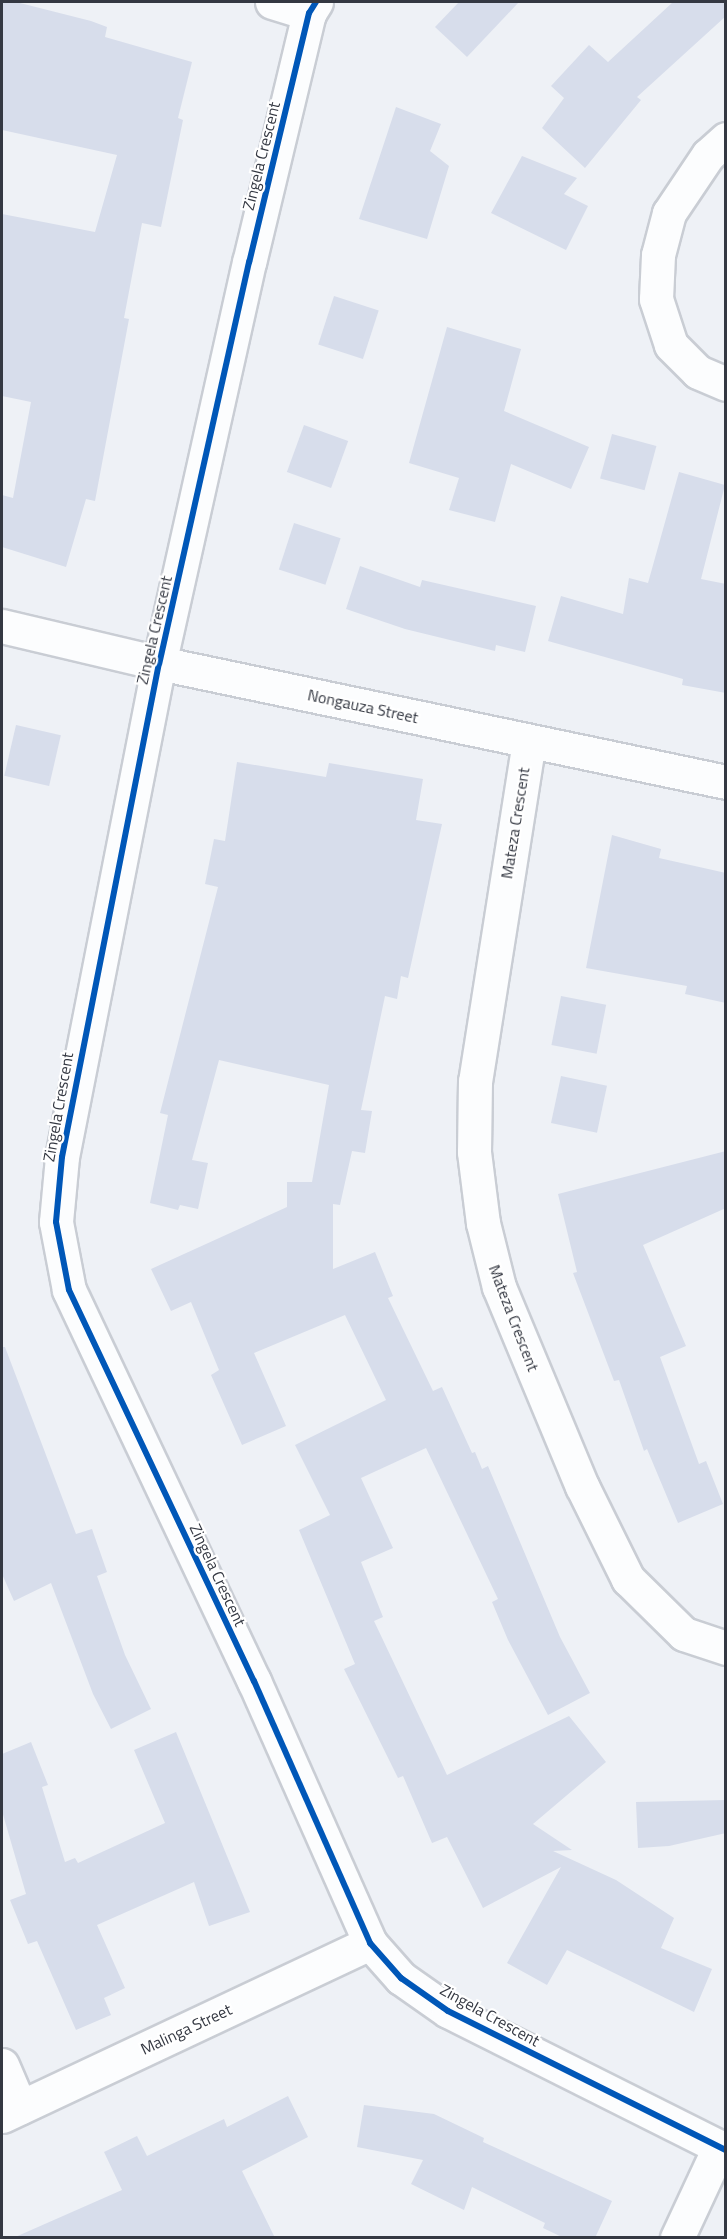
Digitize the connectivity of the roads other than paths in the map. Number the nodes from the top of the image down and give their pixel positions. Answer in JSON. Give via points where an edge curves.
{"nodes":[{"id":1,"x":272,"y":2,"type":"edge"},
{"id":2,"x":312,"y":7,"type":"edge"},
{"id":3,"x":726,"y":139,"type":"edge"},
{"id":4,"x":726,"y":384,"type":"edge"},
{"id":5,"x":2,"y":626,"type":"edge"},
{"id":6,"x":159,"y":663,"type":"junction"},
{"id":7,"x":528,"y":741,"type":"junction"},
{"id":8,"x":726,"y":782,"type":"edge"},
{"id":9,"x":726,"y":1648,"type":"edge"},
{"id":10,"x":370,"y":1943,"type":"junction"},
{"id":11,"x":2,"y":2066,"type":"edge"},
{"id":12,"x":11,"y":2111,"type":"edge"},
{"id":13,"x":722,"y":2149,"type":"edge"},
{"id":14,"x":677,"y":2238,"type":"edge"}],
"edges":[{"from":1,"to":2,"type":"street"},
{"from":2,"to":6,"type":"street","name":"Zingela Crescent"},
{"from":3,"to":4,"type":"street","via":[[708,155],[669,213],[658,255],[656,299],[671,345],[698,372]]},
{"from":5,"to":6,"type":"street","name":"Nongauza Street"},
{"from":6,"to":7,"type":"street","name":"Nongauza Street"},
{"from":6,"to":10,"type":"street","name":"Zingela Crescent","via":[[62,1156],[56,1222],[69,1290],[254,1681]]},
{"from":7,"to":8,"type":"street","name":"Nongauza Street"},
{"from":7,"to":9,"type":"street","name":"Mateza Crescent","via":[[474,1081],[474,1152],[483,1223],[503,1298],[582,1486],[628,1579],[684,1634]]},
{"from":10,"to":12,"type":"street","name":"Malinga Street"},
{"from":10,"to":13,"type":"street","name":"Zingela Crescent","via":[[401,1977],[448,2011]]},
{"from":11,"to":12,"type":"street"},
{"from":13,"to":14,"type":"street"}]}
